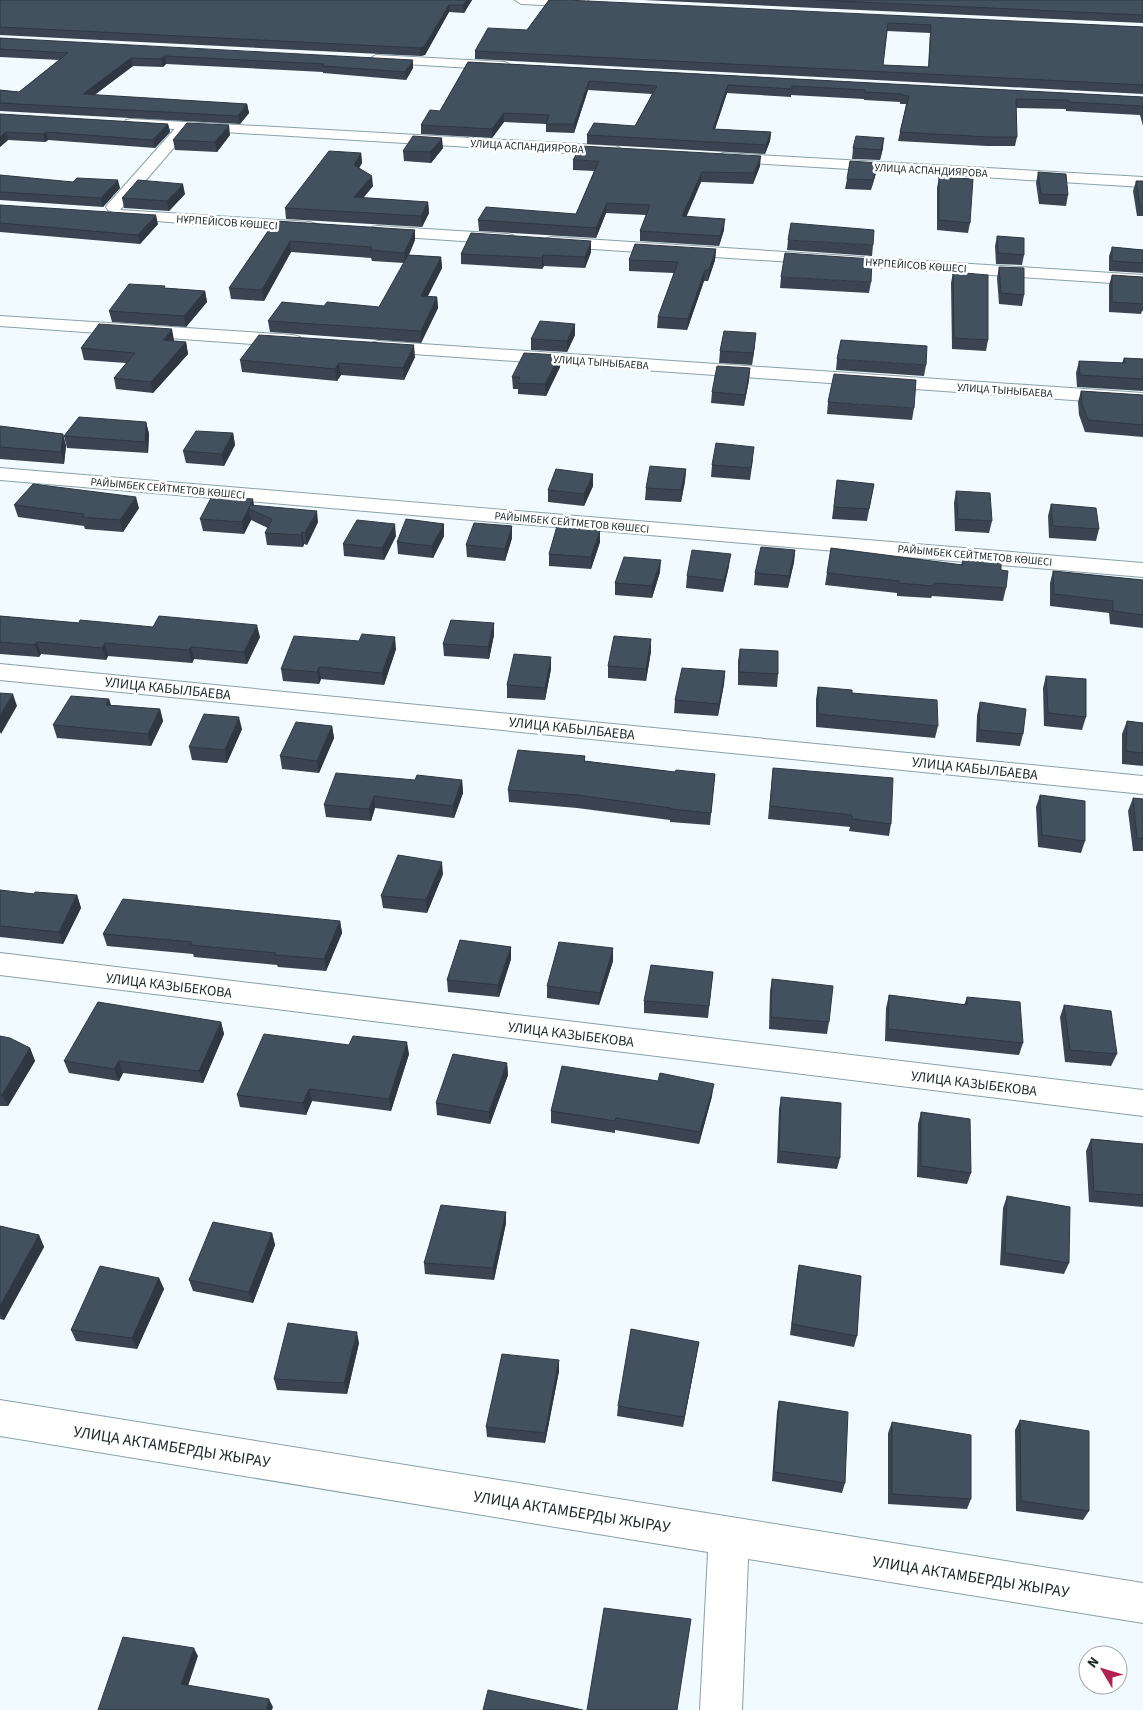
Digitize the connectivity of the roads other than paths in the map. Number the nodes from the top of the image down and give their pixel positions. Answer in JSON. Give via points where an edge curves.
{"nodes":[{"id":1,"x":521,"y":0,"type":"edge"},
{"id":2,"x":600,"y":4,"type":"edge"},
{"id":3,"x":358,"y":58,"type":"edge"},
{"id":4,"x":517,"y":67,"type":"edge"},
{"id":5,"x":117,"y":122,"type":"edge"},
{"id":6,"x":185,"y":126,"type":"junction"},
{"id":7,"x":634,"y":152,"type":"edge"},
{"id":8,"x":704,"y":156,"type":"edge"},
{"id":9,"x":1143,"y":182,"type":"edge"},
{"id":10,"x":327,"y":228,"type":"edge"},
{"id":11,"x":357,"y":230,"type":"edge"},
{"id":12,"x":1143,"y":280,"type":"edge"},
{"id":13,"x":0,"y":321,"type":"edge"},
{"id":14,"x":308,"y":342,"type":"edge"},
{"id":15,"x":358,"y":345,"type":"edge"},
{"id":16,"x":1143,"y":400,"type":"edge"},
{"id":17,"x":0,"y":474,"type":"edge"},
{"id":18,"x":1143,"y":570,"type":"edge"},
{"id":19,"x":0,"y":672,"type":"edge"},
{"id":20,"x":1143,"y":785,"type":"edge"},
{"id":21,"x":0,"y":964,"type":"edge"},
{"id":22,"x":1143,"y":1104,"type":"edge"},
{"id":23,"x":0,"y":1418,"type":"edge"},
{"id":24,"x":729,"y":1536,"type":"junction"},
{"id":25,"x":1143,"y":1603,"type":"edge"},
{"id":26,"x":720,"y":1710,"type":"edge"}],
"edges":[{"from":1,"to":2,"type":"street"},
{"from":3,"to":4,"type":"street"},
{"from":5,"to":6,"type":"street","name":"УЛИЦА АСПАНДИЯРОВА"},
{"from":6,"to":7,"type":"street","name":"УЛИЦА АСПАНДИЯРОВА"},
{"from":6,"to":10,"type":"street","name":"НҰРПЕЙІСОВ КӨШЕСІ","via":[[103,214]]},
{"from":8,"to":9,"type":"street","name":"УЛИЦА АСПАНДИЯРОВА"},
{"from":11,"to":12,"type":"street","name":"НҰРПЕЙІСОВ КӨШЕСІ"},
{"from":13,"to":14,"type":"street"},
{"from":15,"to":16,"type":"street","name":"УЛИЦА ТЫНЫБАЕВА"},
{"from":17,"to":18,"type":"street","name":"РАЙЫМБЕК СЕЙТМЕТОВ КӨШЕСІ"},
{"from":19,"to":20,"type":"street","name":"УЛИЦА КАБЫЛБАЕВА"},
{"from":21,"to":22,"type":"street","name":"УЛИЦА КАЗЫБЕКОВА"},
{"from":23,"to":24,"type":"street","name":"УЛИЦА АКТАМБЕРДЫ ЖЫРАУ"},
{"from":24,"to":25,"type":"street","name":"УЛИЦА АКТАМБЕРДЫ ЖЫРАУ"},
{"from":24,"to":26,"type":"street"}]}
